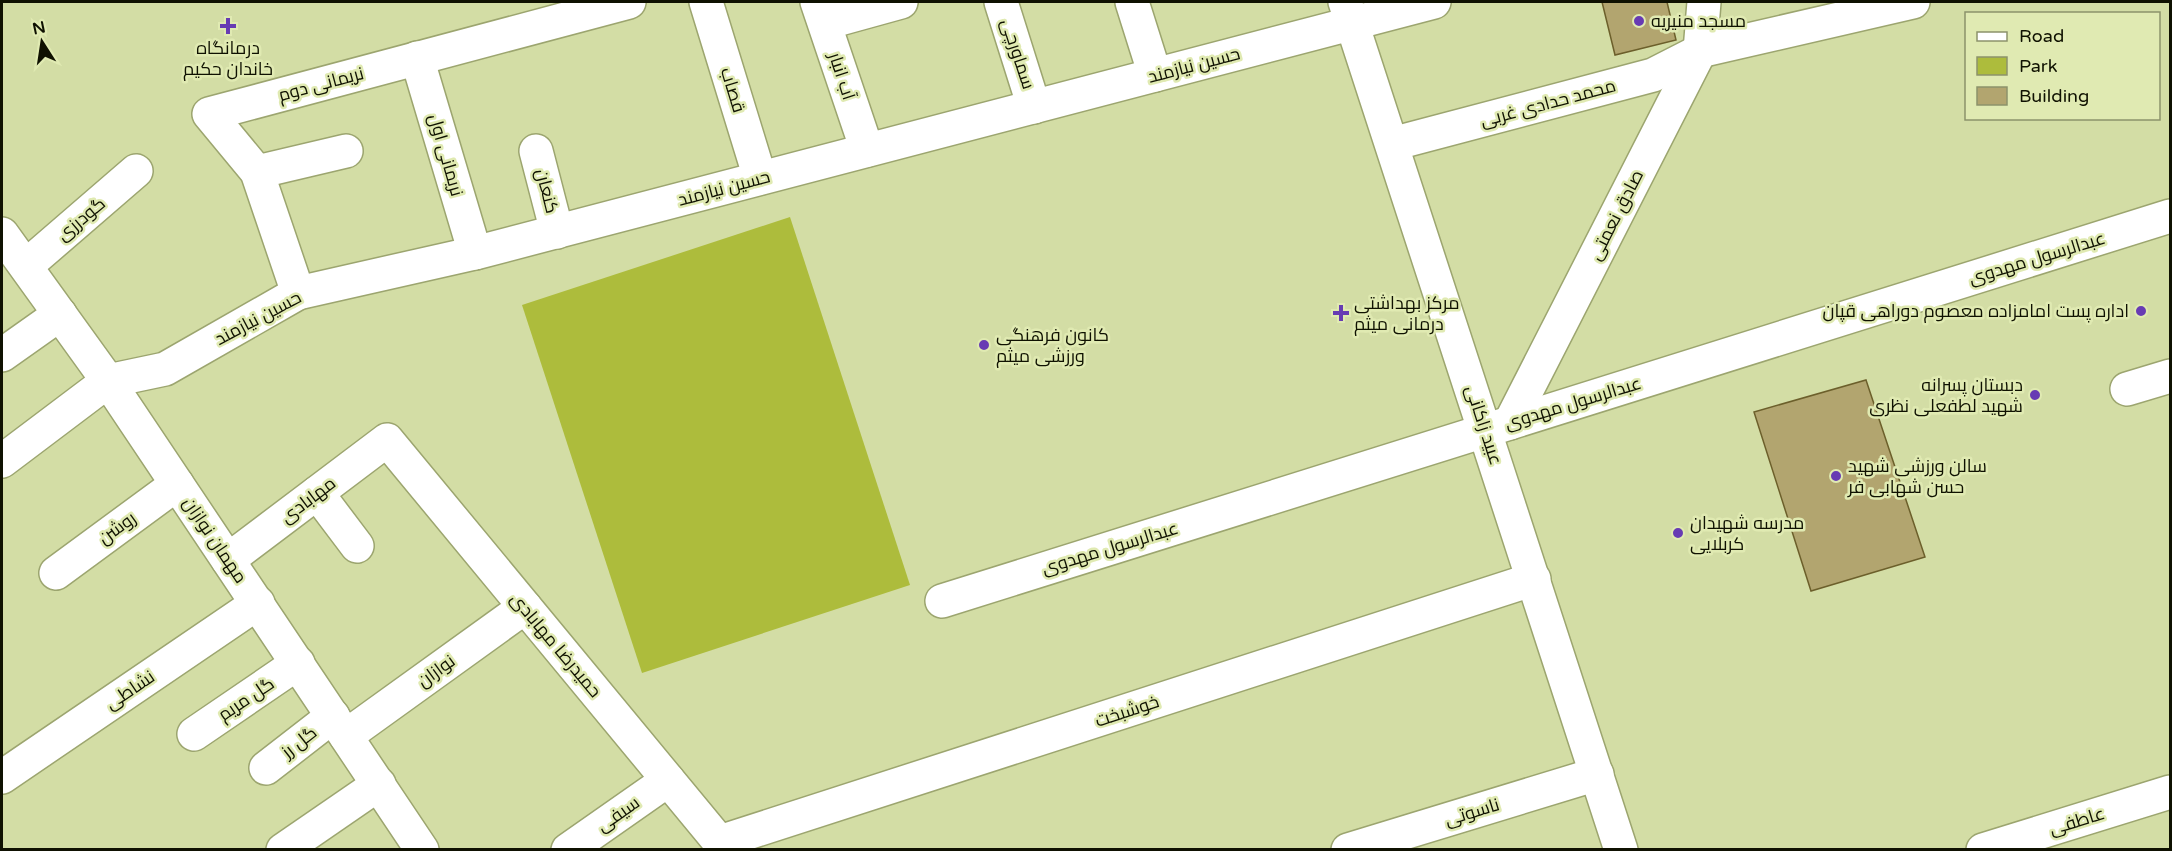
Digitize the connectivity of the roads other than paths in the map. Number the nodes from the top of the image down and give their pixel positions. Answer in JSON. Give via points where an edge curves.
{"nodes":[{"id":1,"x":628,"y":2,"type":"edge"},
{"id":2,"x":706,"y":2,"type":"edge"},
{"id":3,"x":901,"y":2,"type":"edge"},
{"id":4,"x":1001,"y":2,"type":"edge"},
{"id":5,"x":1132,"y":2,"type":"edge"},
{"id":6,"x":1434,"y":2,"type":"edge"},
{"id":7,"x":1704,"y":2,"type":"edge"},
{"id":8,"x":1913,"y":2,"type":"edge"},
{"id":9,"x":821,"y":13,"type":"edge"},
{"id":10,"x":1349,"y":13,"type":"edge"},
{"id":11,"x":1700,"y":51,"type":"junction"},
{"id":12,"x":417,"y":58,"type":"junction"},
{"id":13,"x":1155,"y":75,"type":"junction"},
{"id":14,"x":1034,"y":107,"type":"junction"},
{"id":15,"x":1392,"y":144,"type":"junction"},
{"id":16,"x":867,"y":150,"type":"junction"},
{"id":17,"x":346,"y":151,"type":"dead end"},
{"id":18,"x":536,"y":151,"type":"dead end"},
{"id":19,"x":136,"y":171,"type":"dead end"},
{"id":20,"x":257,"y":172,"type":"junction"},
{"id":21,"x":760,"y":178,"type":"junction"},
{"id":22,"x":2170,"y":216,"type":"edge"},
{"id":23,"x":557,"y":232,"type":"junction"},
{"id":24,"x":2,"y":234,"type":"edge"},
{"id":25,"x":475,"y":253,"type":"junction"},
{"id":26,"x":26,"y":266,"type":"junction"},
{"id":27,"x":298,"y":293,"type":"junction"},
{"id":28,"x":60,"y":314,"type":"junction"},
{"id":29,"x":2,"y":355,"type":"edge"},
{"id":30,"x":2170,"y":376,"type":"edge"},
{"id":31,"x":108,"y":381,"type":"junction"},
{"id":32,"x":2127,"y":389,"type":"dead end"},
{"id":33,"x":1498,"y":427,"type":"junction"},
{"id":34,"x":387,"y":440,"type":"joint"},
{"id":35,"x":2,"y":461,"type":"edge"},
{"id":36,"x":177,"y":484,"type":"junction"},
{"id":37,"x":317,"y":493,"type":"junction"},
{"id":38,"x":357,"y":546,"type":"dead end"},
{"id":39,"x":228,"y":560,"type":"junction"},
{"id":40,"x":56,"y":573,"type":"dead end"},
{"id":41,"x":1534,"y":579,"type":"junction"},
{"id":42,"x":942,"y":601,"type":"dead end"},
{"id":43,"x":258,"y":603,"type":"junction"},
{"id":44,"x":525,"y":607,"type":"junction"},
{"id":45,"x":298,"y":663,"type":"junction"},
{"id":46,"x":340,"y":726,"type":"junction"},
{"id":47,"x":194,"y":734,"type":"dead end"},
{"id":48,"x":266,"y":768,"type":"dead end"},
{"id":49,"x":1597,"y":774,"type":"junction"},
{"id":50,"x":2,"y":777,"type":"edge"},
{"id":51,"x":668,"y":780,"type":"junction"},
{"id":52,"x":379,"y":784,"type":"junction"},
{"id":53,"x":2170,"y":792,"type":"edge"},
{"id":54,"x":583,"y":845,"type":"edge"},
{"id":55,"x":723,"y":846,"type":"edge"},
{"id":56,"x":283,"y":849,"type":"edge"},
{"id":57,"x":421,"y":849,"type":"edge"},
{"id":58,"x":1348,"y":849,"type":"edge"},
{"id":59,"x":1622,"y":849,"type":"edge"},
{"id":60,"x":1983,"y":849,"type":"edge"}],
"edges":[{"from":1,"to":12,"type":"street","name":"نریمانی دوم"},
{"from":2,"to":21,"type":"street","name":"قصاب"},
{"from":3,"to":9,"type":"street"},
{"from":4,"to":14,"type":"street","name":"سماورچی"},
{"from":5,"to":13,"type":"street"},
{"from":6,"to":10,"type":"street","name":"حسین نیازمند"},
{"from":7,"to":11,"type":"street","name":"صادق نعمتی"},
{"from":8,"to":11,"type":"street","name":"محمد حدادی غربی"},
{"from":9,"to":16,"type":"street","name":"آب انبار"},
{"from":10,"to":13,"type":"street","name":"حسین نیازمند"},
{"from":10,"to":15,"type":"street","name":"عبید زاکانی"},
{"from":11,"to":15,"type":"street","name":"محمد حدادی غربی","via":[[1653,75]]},
{"from":11,"to":33,"type":"street","name":"صادق نعمتی"},
{"from":12,"to":20,"type":"street","name":"نریمانی دوم","via":[[209,114]]},
{"from":12,"to":25,"type":"street","name":"نریمانی اول"},
{"from":13,"to":14,"type":"street","name":"حسین نیازمند"},
{"from":14,"to":16,"type":"street","name":"حسین نیازمند"},
{"from":15,"to":33,"type":"street","name":"عبید زاکانی"},
{"from":16,"to":21,"type":"street","name":"حسین نیازمند"},
{"from":17,"to":20,"type":"street"},
{"from":18,"to":23,"type":"street","name":"کنعان"},
{"from":19,"to":26,"type":"street","name":"گودرزی"},
{"from":20,"to":27,"type":"street","name":"نریمانی دوم"},
{"from":21,"to":23,"type":"street","name":"حسین نیازمند"},
{"from":22,"to":33,"type":"street","name":"عبدالرسول مهدوی"},
{"from":23,"to":25,"type":"street","name":"حسین نیازمند"},
{"from":24,"to":26,"type":"street","name":"مهمان نوازان"},
{"from":25,"to":27,"type":"street","name":"حسین نیازمند"},
{"from":26,"to":28,"type":"street","name":"مهمان نوازان"},
{"from":27,"to":31,"type":"street","name":"حسین نیازمند","via":[[165,369]]},
{"from":28,"to":29,"type":"street"},
{"from":28,"to":31,"type":"street","name":"مهمان نوازان"},
{"from":30,"to":32,"type":"street"},
{"from":31,"to":35,"type":"street"},
{"from":31,"to":36,"type":"street","name":"مهمان نوازان"},
{"from":33,"to":41,"type":"street","name":"عبید زاکانی"},
{"from":33,"to":42,"type":"street","name":"عبدالرسول مهدوی"},
{"from":34,"to":37,"type":"street","name":"مهابادی"},
{"from":34,"to":44,"type":"street","name":"حمیدرضا مهابادی"},
{"from":36,"to":39,"type":"street","name":"مهمان نوازان"},
{"from":36,"to":40,"type":"street","name":"روشن"},
{"from":37,"to":38,"type":"street"},
{"from":37,"to":39,"type":"street","name":"مهابادی"},
{"from":39,"to":43,"type":"street","name":"مهمان نوازان"},
{"from":41,"to":49,"type":"street","name":"عبید زاکانی"},
{"from":41,"to":55,"type":"street","name":"خوشبخت"},
{"from":43,"to":45,"type":"street","name":"مهمان نوازان"},
{"from":43,"to":50,"type":"street","name":"نشاطی"},
{"from":44,"to":46,"type":"street","name":"نوازان"},
{"from":44,"to":51,"type":"street","name":"حمیدرضا مهابادی"},
{"from":45,"to":46,"type":"street","name":"مهمان نوازان"},
{"from":45,"to":47,"type":"street","name":"گل مریم"},
{"from":46,"to":48,"type":"street","name":"گل رز"},
{"from":46,"to":52,"type":"street","name":"مهمان نوازان"},
{"from":49,"to":58,"type":"street","name":"ناسوتی"},
{"from":49,"to":59,"type":"street","name":"عبید زاکانی"},
{"from":51,"to":54,"type":"street","name":"سیفی"},
{"from":51,"to":55,"type":"street","name":"حمیدرضا مهابادی"},
{"from":52,"to":56,"type":"street"},
{"from":52,"to":57,"type":"street","name":"مهمان نوازان"},
{"from":53,"to":60,"type":"street","name":"عاطفی"}]}
